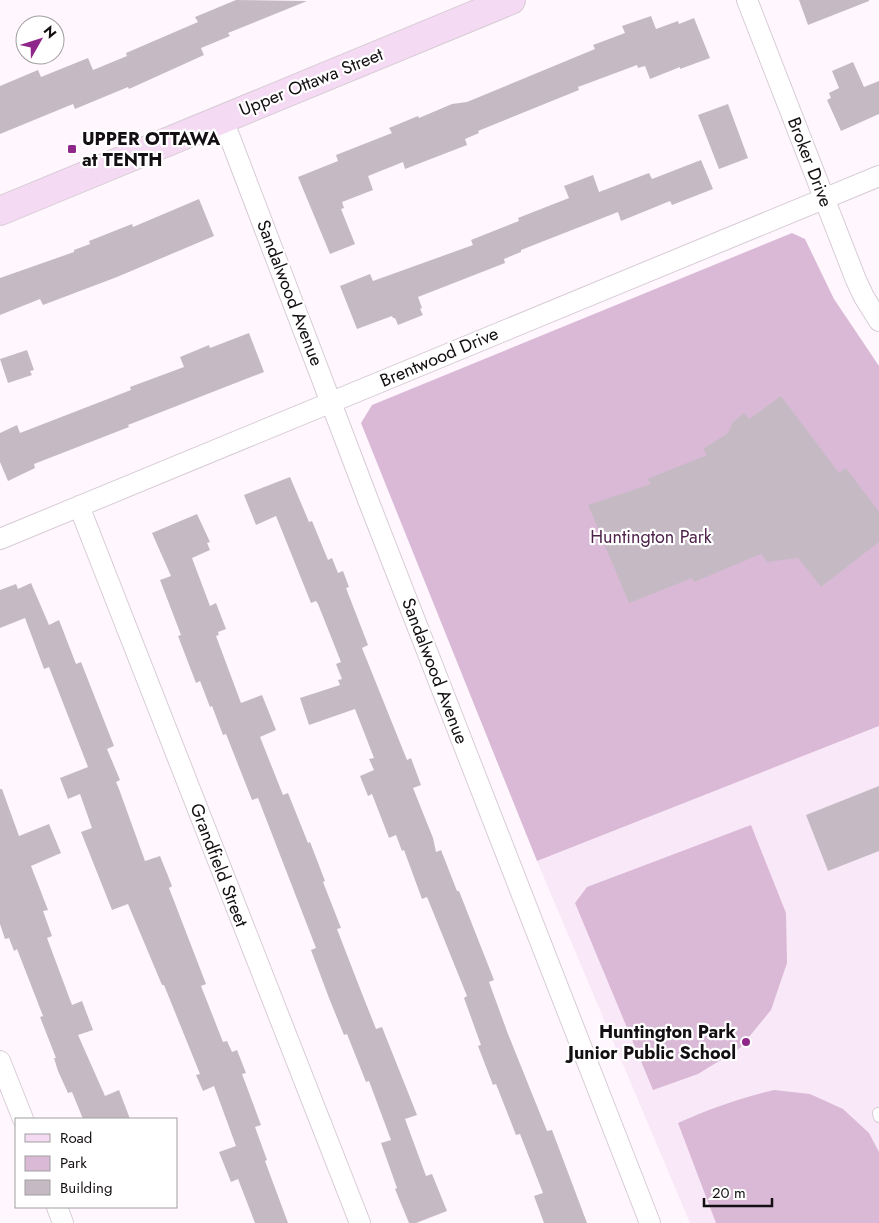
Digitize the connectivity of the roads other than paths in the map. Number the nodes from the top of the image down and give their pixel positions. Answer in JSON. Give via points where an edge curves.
{"nodes":[{"id":1,"x":511,"y":0,"type":"edge"},
{"id":2,"x":747,"y":0,"type":"edge"},
{"id":3,"x":224,"y":118,"type":"junction"},
{"id":4,"x":879,"y":176,"type":"edge"},
{"id":5,"x":825,"y":199,"type":"junction"},
{"id":6,"x":0,"y":211,"type":"edge"},
{"id":7,"x":879,"y":321,"type":"edge"},
{"id":8,"x":332,"y":402,"type":"junction"},
{"id":9,"x":78,"y":506,"type":"junction"},
{"id":10,"x":0,"y":539,"type":"edge"},
{"id":11,"x":0,"y":1061,"type":"edge"},
{"id":12,"x":23,"y":1118,"type":"edge"},
{"id":13,"x":57,"y":1208,"type":"edge"},
{"id":14,"x":63,"y":1223,"type":"edge"},
{"id":15,"x":360,"y":1223,"type":"edge"},
{"id":16,"x":650,"y":1223,"type":"edge"}],
"edges":[{"from":1,"to":3,"type":"main road","name":"Upper Ottawa Street"},
{"from":2,"to":5,"type":"street","name":"Broker Drive"},
{"from":3,"to":6,"type":"main road","name":"Upper Ottawa Street"},
{"from":3,"to":8,"type":"street","name":"Sandalwood Avenue"},
{"from":4,"to":5,"type":"street","name":"Brentwood Drive"},
{"from":5,"to":7,"type":"street","name":"Broker Drive","via":[[856,280]]},
{"from":5,"to":8,"type":"street","name":"Brentwood Drive"},
{"from":8,"to":9,"type":"street","name":"Brentwood Drive"},
{"from":8,"to":16,"type":"street","name":"Sandalwood Avenue"},
{"from":9,"to":10,"type":"street","name":"Brentwood Drive"},
{"from":9,"to":15,"type":"street","name":"Grandfield Street"},
{"from":11,"to":12,"type":"street"},
{"from":13,"to":14,"type":"street"}]}
